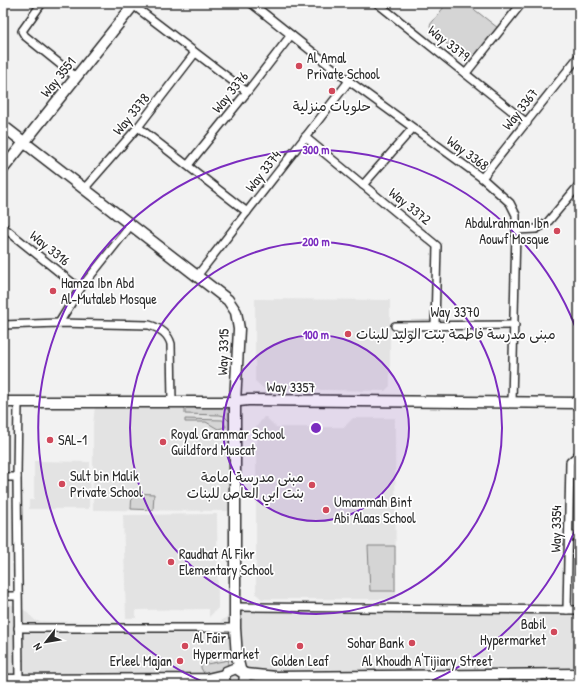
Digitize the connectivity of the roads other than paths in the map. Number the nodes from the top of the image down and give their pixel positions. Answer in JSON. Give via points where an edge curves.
{"nodes":[{"id":1,"x":42,"y":3,"type":"edge"},
{"id":2,"x":251,"y":3,"type":"edge"},
{"id":3,"x":377,"y":3,"type":"edge"},
{"id":4,"x":522,"y":3,"type":"edge"},
{"id":5,"x":134,"y":4,"type":"edge"},
{"id":6,"x":291,"y":35,"type":"junction"},
{"id":7,"x":195,"y":53,"type":"junction"},
{"id":8,"x":579,"y":56,"type":"edge"},
{"id":9,"x":466,"y":74,"type":"junction"},
{"id":10,"x":76,"y":77,"type":"junction"},
{"id":11,"x":349,"y":82,"type":"junction"},
{"id":12,"x":248,"y":92,"type":"junction"},
{"id":13,"x":527,"y":123,"type":"junction"},
{"id":14,"x":3,"y":126,"type":"edge"},
{"id":15,"x":138,"y":127,"type":"junction"},
{"id":16,"x":412,"y":129,"type":"junction"},
{"id":17,"x":306,"y":137,"type":"junction"},
{"id":18,"x":24,"y":142,"type":"junction"},
{"id":19,"x":188,"y":165,"type":"junction"},
{"id":20,"x":3,"y":169,"type":"edge"},
{"id":21,"x":482,"y":178,"type":"junction"},
{"id":22,"x":363,"y":185,"type":"junction"},
{"id":23,"x":578,"y":187,"type":"edge"},
{"id":24,"x":84,"y":189,"type":"junction"},
{"id":25,"x":247,"y":212,"type":"junction"},
{"id":26,"x":131,"y":225,"type":"junction"},
{"id":27,"x":3,"y":227,"type":"edge"},
{"id":28,"x":516,"y":230,"type":"junction"},
{"id":29,"x":197,"y":276,"type":"junction"},
{"id":30,"x":80,"y":289,"type":"junction"},
{"id":31,"x":59,"y":323,"type":"junction"},
{"id":32,"x":435,"y":324,"type":"junction"},
{"id":33,"x":3,"y":325,"type":"edge"},
{"id":34,"x":515,"y":325,"type":"junction"},
{"id":35,"x":395,"y":326,"type":"dead end"},
{"id":36,"x":3,"y":402,"type":"edge"},
{"id":37,"x":18,"y":402,"type":"junction"},
{"id":38,"x":172,"y":402,"type":"junction"},
{"id":39,"x":235,"y":402,"type":"junction"},
{"id":40,"x":512,"y":402,"type":"junction"},
{"id":41,"x":579,"y":403,"type":"edge"},
{"id":42,"x":579,"y":454,"type":"edge"},
{"id":43,"x":3,"y":477,"type":"edge"},
{"id":44,"x":16,"y":477,"type":"junction"},
{"id":45,"x":569,"y":536,"type":"junction"},
{"id":46,"x":579,"y":536,"type":"edge"},
{"id":47,"x":3,"y":596,"type":"edge"},
{"id":48,"x":17,"y":596,"type":"junction"},
{"id":49,"x":235,"y":607,"type":"junction"},
{"id":50,"x":567,"y":610,"type":"junction"},
{"id":51,"x":579,"y":610,"type":"edge"},
{"id":52,"x":18,"y":628,"type":"junction"},
{"id":53,"x":235,"y":628,"type":"junction"},
{"id":54,"x":236,"y":644,"type":"junction"},
{"id":55,"x":538,"y":674,"type":"junction"},
{"id":56,"x":579,"y":674,"type":"edge"},
{"id":57,"x":226,"y":678,"type":"edge"},
{"id":58,"x":243,"y":678,"type":"edge"},
{"id":59,"x":3,"y":680,"type":"edge"},
{"id":60,"x":19,"y":680,"type":"junction"},
{"id":61,"x":318,"y":680,"type":"edge"},
{"id":62,"x":538,"y":685,"type":"edge"}],
"edges":[{"from":1,"to":10,"type":"street","via":[[22,30],[25,36]]},
{"from":2,"to":6,"type":"street","name":"Way 3368"},
{"from":3,"to":9,"type":"street","name":"Way 3379"},
{"from":4,"to":9,"type":"street","name":"Way 3379"},
{"from":5,"to":7,"type":"street"},
{"from":5,"to":10,"type":"street","name":"Way 3551"},
{"from":6,"to":11,"type":"street","name":"Way 3368"},
{"from":6,"to":12,"type":"street","name":"Way 3376"},
{"from":7,"to":12,"type":"street"},
{"from":7,"to":15,"type":"street","name":"Way 3378"},
{"from":8,"to":13,"type":"street","name":"Way 3367"},
{"from":9,"to":13,"type":"street","name":"Way 3379"},
{"from":10,"to":18,"type":"street","name":"Way 3551"},
{"from":11,"to":16,"type":"street","name":"Way 3368"},
{"from":11,"to":17,"type":"street","name":"Way 3374"},
{"from":12,"to":19,"type":"street","name":"Way 3376"},
{"from":13,"to":21,"type":"street","name":"Way 3367"},
{"from":14,"to":18,"type":"street","name":"Way 3315"},
{"from":15,"to":19,"type":"street"},
{"from":15,"to":24,"type":"street","name":"Way 3378"},
{"from":16,"to":21,"type":"street","name":"Way 3368"},
{"from":16,"to":22,"type":"street"},
{"from":17,"to":22,"type":"street","name":"Way 3372"},
{"from":17,"to":25,"type":"street","name":"Way 3374"},
{"from":18,"to":20,"type":"street","name":"Way 3551"},
{"from":18,"to":24,"type":"street","name":"Way 3315"},
{"from":19,"to":25,"type":"street"},
{"from":21,"to":28,"type":"street","name":"Way 3368","via":[[510,203],[516,215]]},
{"from":22,"to":32,"type":"street","name":"Way 3372","via":[[437,246]]},
{"from":23,"to":28,"type":"street","via":[[547,223],[536,229]]},
{"from":24,"to":26,"type":"street","name":"Way 3315"},
{"from":25,"to":29,"type":"street","name":"Way 3374"},
{"from":26,"to":29,"type":"street","name":"Way 3315"},
{"from":26,"to":30,"type":"street"},
{"from":27,"to":30,"type":"street","name":"Way 3316"},
{"from":28,"to":34,"type":"street","name":"Way 3368"},
{"from":29,"to":39,"type":"street","name":"Way 3315","via":[[228,300],[238,319]]},
{"from":30,"to":31,"type":"street"},
{"from":31,"to":33,"type":"street"},
{"from":31,"to":38,"type":"street","via":[[149,325],[163,331],[171,344]]},
{"from":32,"to":34,"type":"street","name":"Way 3370"},
{"from":32,"to":35,"type":"street","name":"Way 3370"},
{"from":34,"to":40,"type":"street","name":"Way 3368"},
{"from":36,"to":37,"type":"street","name":"Way 3357"},
{"from":37,"to":38,"type":"street","name":"Way 3357"},
{"from":37,"to":44,"type":"street"},
{"from":38,"to":39,"type":"street","name":"Way 3357"},
{"from":39,"to":40,"type":"street","name":"Way 3357"},
{"from":39,"to":49,"type":"street","name":"Way 3315"},
{"from":40,"to":41,"type":"street","name":"Way 3357"},
{"from":42,"to":45,"type":"street","name":"Way 3354","via":[[570,462]]},
{"from":43,"to":44,"type":"street"},
{"from":44,"to":48,"type":"street"},
{"from":45,"to":46,"type":"street"},
{"from":45,"to":50,"type":"street","name":"Way 3354"},
{"from":47,"to":48,"type":"street"},
{"from":48,"to":52,"type":"street"},
{"from":49,"to":50,"type":"street"},
{"from":49,"to":53,"type":"street","name":"Way 3315"},
{"from":50,"to":51,"type":"street"},
{"from":52,"to":53,"type":"street"},
{"from":52,"to":60,"type":"street"},
{"from":53,"to":54,"type":"street","name":"Way 3315"},
{"from":54,"to":57,"type":"street","name":"Way 3315"},
{"from":54,"to":58,"type":"street","name":"Way 3315"},
{"from":55,"to":56,"type":"street","name":"Al Khoudh A'Tijiary Street"},
{"from":55,"to":61,"type":"street","name":"Al Khoudh A'Tijiary Street"},
{"from":55,"to":62,"type":"street"},
{"from":57,"to":58,"type":"street","name":"Al Khoudh A'Tijiary Street"},
{"from":57,"to":60,"type":"street"},
{"from":58,"to":61,"type":"street","name":"Al Khoudh A'Tijiary Street"},
{"from":59,"to":60,"type":"street"}]}
